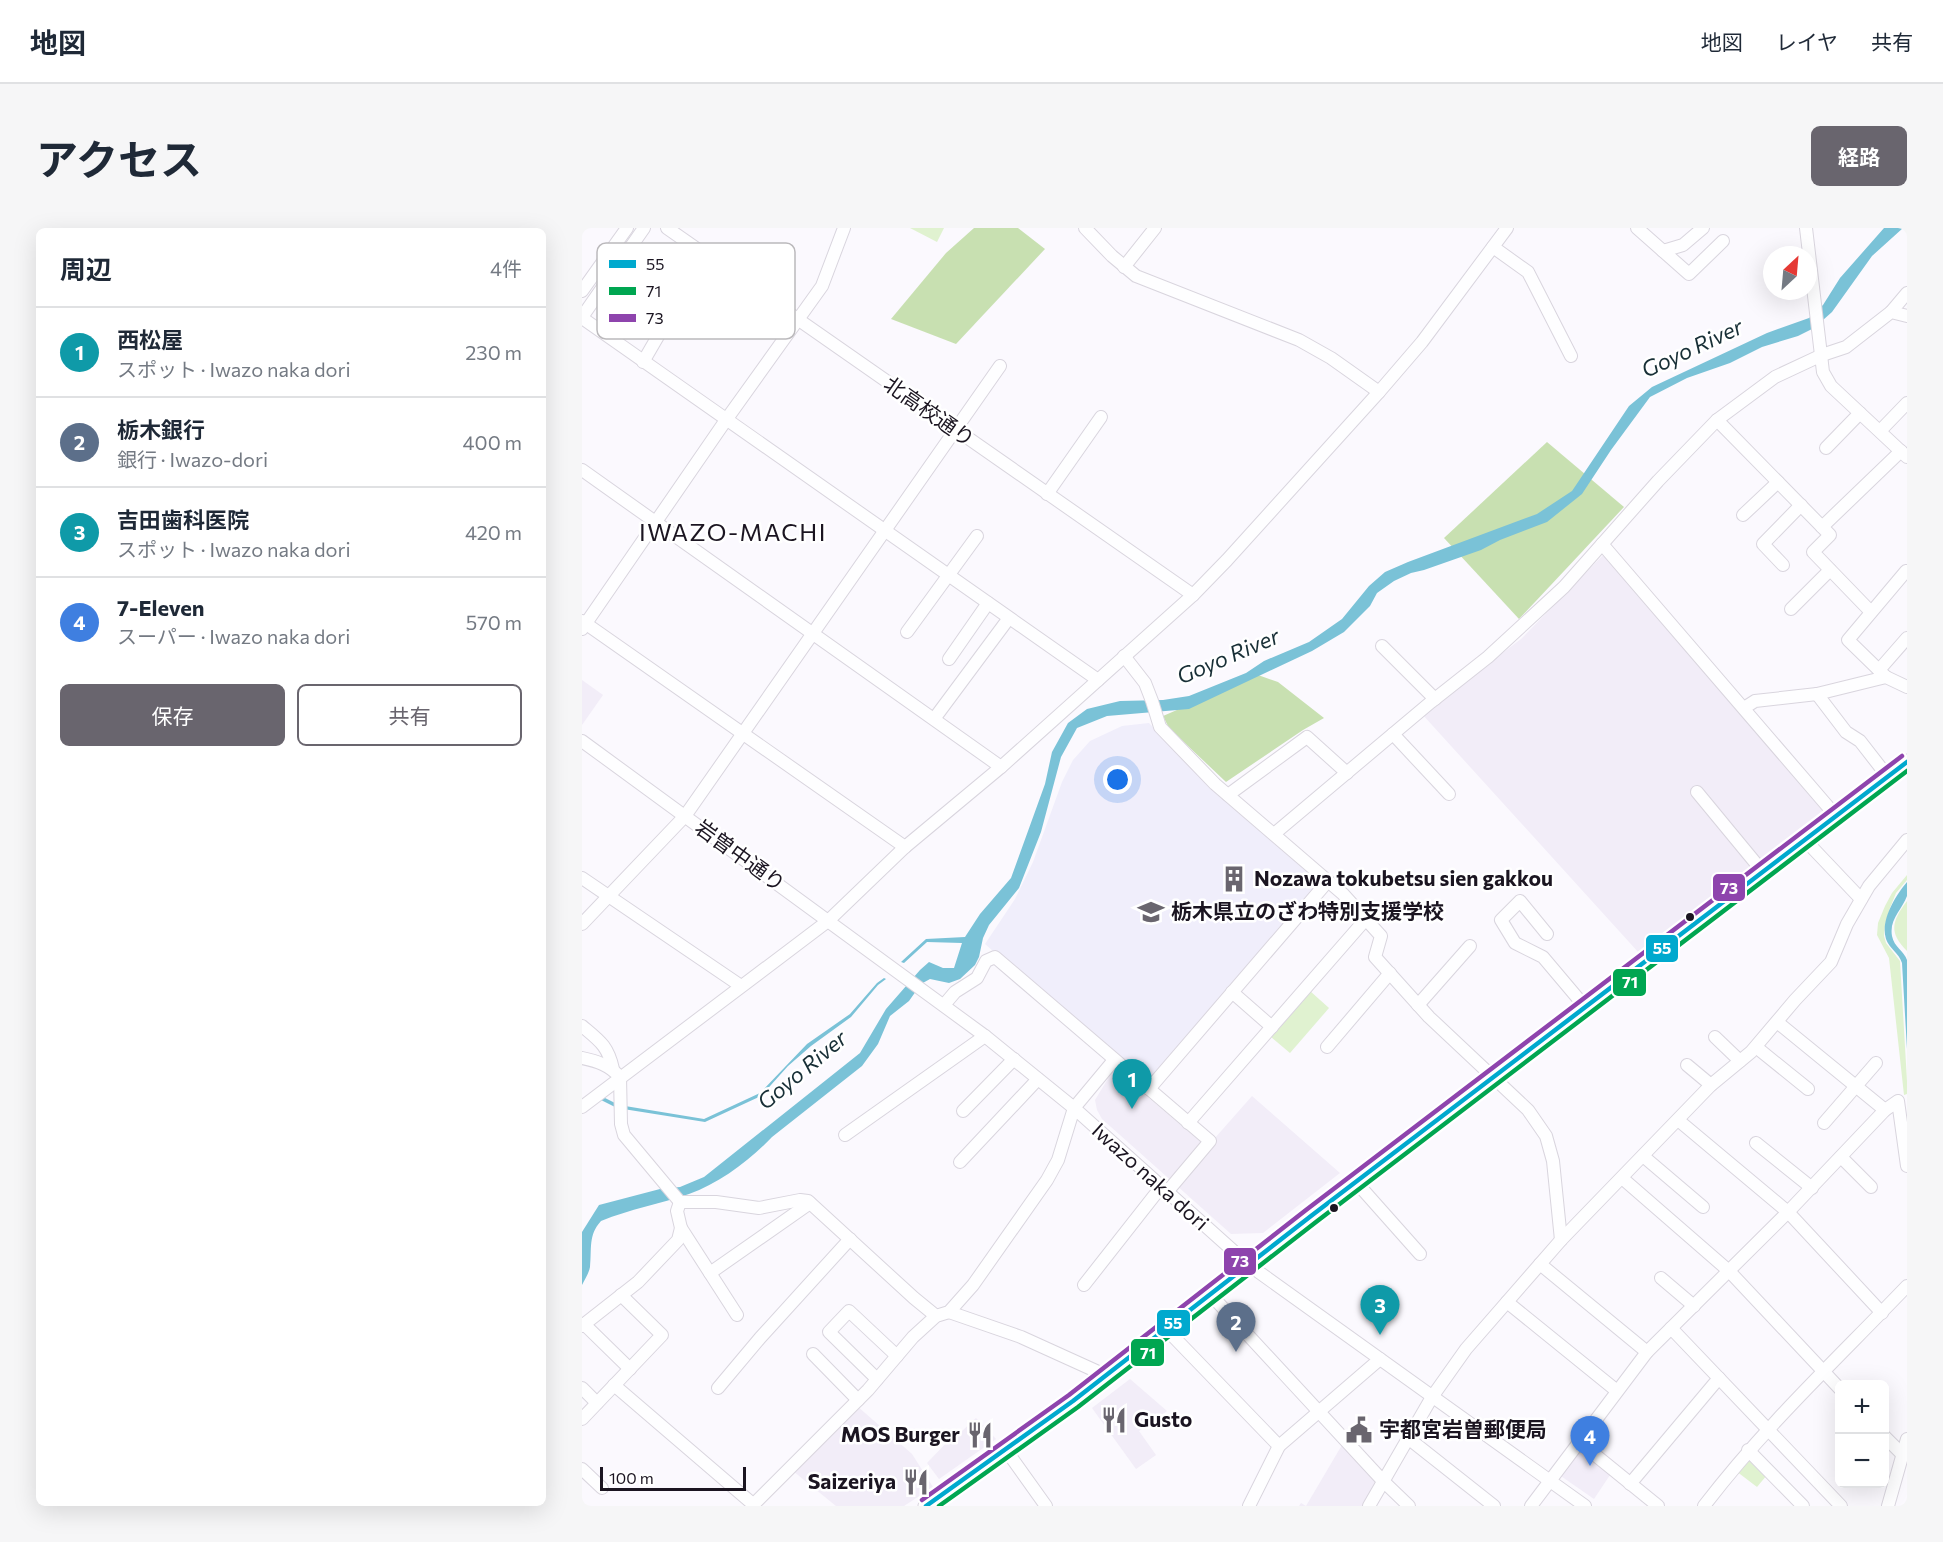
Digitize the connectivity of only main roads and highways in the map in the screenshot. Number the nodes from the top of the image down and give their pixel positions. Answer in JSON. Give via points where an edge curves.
{"nodes":[{"id":1,"x":1907,"y":762,"type":"edge"},
{"id":2,"x":926,"y":1506,"type":"edge"}],
"edges":[{"from":1,"to":2,"type":"main road","via":[[1107,1376]]}]}
